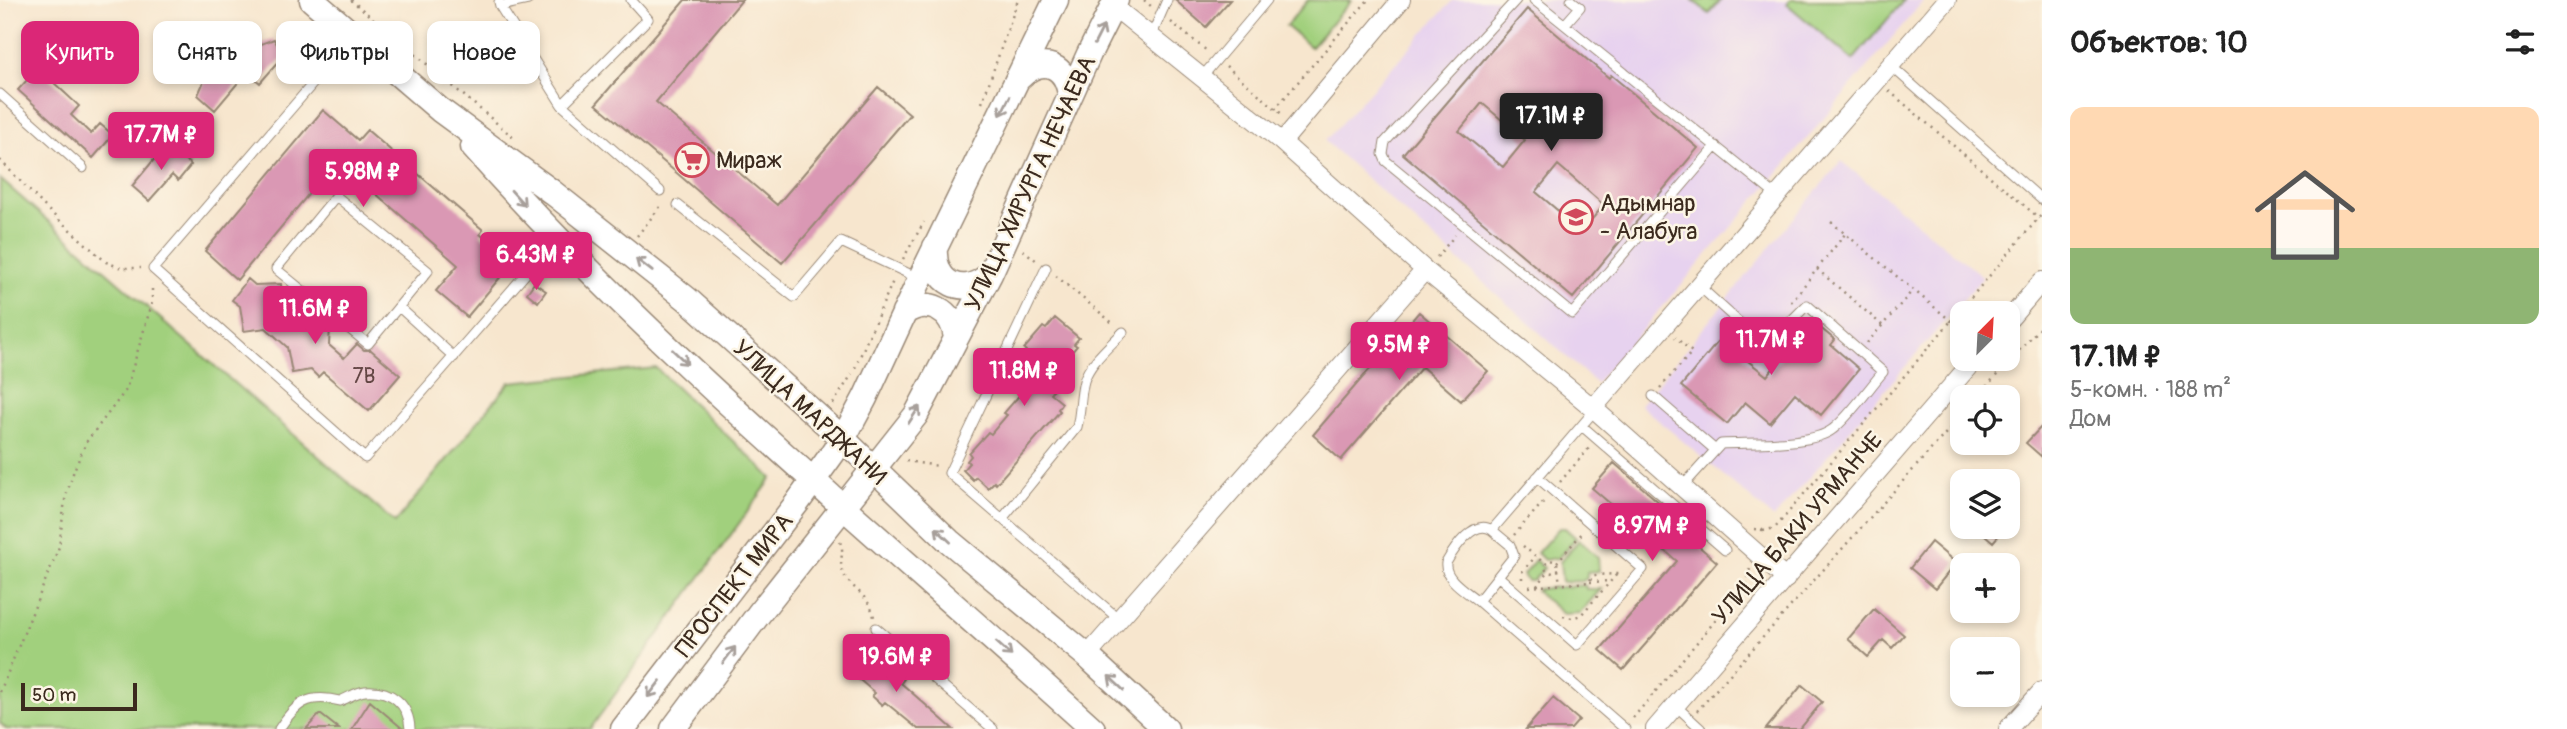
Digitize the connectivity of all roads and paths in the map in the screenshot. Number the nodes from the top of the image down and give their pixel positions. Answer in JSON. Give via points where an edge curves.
{"nodes":[{"id":1,"x":312,"y":0,"type":"edge"},
{"id":2,"x":528,"y":0,"type":"edge"},
{"id":3,"x":631,"y":0,"type":"edge"},
{"id":4,"x":1018,"y":0,"type":"edge"},
{"id":5,"x":1144,"y":0,"type":"edge"},
{"id":6,"x":1167,"y":0,"type":"edge"},
{"id":7,"x":1268,"y":0,"type":"edge"},
{"id":8,"x":1368,"y":0,"type":"edge"},
{"id":9,"x":1516,"y":0,"type":"edge"},
{"id":10,"x":1534,"y":0,"type":"edge"},
{"id":11,"x":1571,"y":0,"type":"edge"},
{"id":12,"x":1947,"y":0,"type":"edge"},
{"id":13,"x":499,"y":3,"type":"edge"},
{"id":14,"x":1115,"y":3,"type":"edge"},
{"id":15,"x":1395,"y":3,"type":"edge"},
{"id":16,"x":1051,"y":4,"type":"edge"},
{"id":17,"x":1161,"y":14,"type":"junction"},
{"id":18,"x":336,"y":21,"type":"edge"},
{"id":19,"x":1566,"y":23,"type":"junction"},
{"id":20,"x":1152,"y":37,"type":"junction"},
{"id":21,"x":1217,"y":59,"type":"junction"},
{"id":22,"x":1890,"y":65,"type":"junction"},
{"id":23,"x":1020,"y":77,"type":"junction"},
{"id":24,"x":1202,"y":77,"type":"junction"},
{"id":25,"x":1877,"y":81,"type":"junction"},
{"id":26,"x":313,"y":84,"type":"edge"},
{"id":27,"x":410,"y":84,"type":"edge"},
{"id":28,"x":0,"y":94,"type":"edge"},
{"id":29,"x":1070,"y":96,"type":"junction"},
{"id":30,"x":562,"y":105,"type":"junction"},
{"id":31,"x":980,"y":109,"type":"dead end"},
{"id":32,"x":1276,"y":109,"type":"junction"},
{"id":33,"x":440,"y":110,"type":"junction"},
{"id":34,"x":1261,"y":126,"type":"junction"},
{"id":35,"x":1296,"y":126,"type":"junction"},
{"id":36,"x":1282,"y":142,"type":"junction"},
{"id":37,"x":1716,"y":146,"type":"junction"},
{"id":38,"x":0,"y":160,"type":"edge"},
{"id":39,"x":83,"y":168,"type":"dead end"},
{"id":40,"x":660,"y":191,"type":"dead end"},
{"id":41,"x":1777,"y":196,"type":"junction"},
{"id":42,"x":668,"y":198,"type":"dead end"},
{"id":43,"x":2042,"y":200,"type":"edge"},
{"id":44,"x":678,"y":205,"type":"dead end"},
{"id":45,"x":2042,"y":214,"type":"edge"},
{"id":46,"x":2039,"y":218,"type":"junction"},
{"id":47,"x":924,"y":222,"type":"dead end"},
{"id":48,"x":1831,"y":222,"type":"dead end"},
{"id":49,"x":1464,"y":225,"type":"junction"},
{"id":50,"x":1846,"y":234,"type":"junction"},
{"id":51,"x":558,"y":237,"type":"junction"},
{"id":52,"x":635,"y":239,"type":"dead end"},
{"id":53,"x":935,"y":247,"type":"junction"},
{"id":54,"x":1020,"y":247,"type":"dead end"},
{"id":55,"x":1046,"y":268,"type":"junction"},
{"id":56,"x":153,"y":269,"type":"junction"},
{"id":57,"x":1817,"y":269,"type":"junction"},
{"id":58,"x":1425,"y":270,"type":"junction"},
{"id":59,"x":909,"y":274,"type":"junction"},
{"id":60,"x":990,"y":274,"type":"junction"},
{"id":61,"x":2042,"y":281,"type":"edge"},
{"id":62,"x":1699,"y":286,"type":"junction"},
{"id":63,"x":1913,"y":290,"type":"junction"},
{"id":64,"x":1969,"y":301,"type":"edge"},
{"id":65,"x":398,"y":307,"type":"junction"},
{"id":66,"x":1787,"y":307,"type":"dead end"},
{"id":67,"x":2020,"y":307,"type":"edge"},
{"id":68,"x":904,"y":313,"type":"junction"},
{"id":69,"x":1950,"y":321,"type":"edge"},
{"id":70,"x":1950,"y":323,"type":"edge"},
{"id":71,"x":2042,"y":325,"type":"edge"},
{"id":72,"x":1882,"y":326,"type":"junction"},
{"id":73,"x":1123,"y":332,"type":"joint"},
{"id":74,"x":956,"y":338,"type":"junction"},
{"id":75,"x":1687,"y":348,"type":"dead end"},
{"id":76,"x":2020,"y":349,"type":"edge"},
{"id":77,"x":1860,"y":351,"type":"junction"},
{"id":78,"x":454,"y":357,"type":"junction"},
{"id":79,"x":1965,"y":371,"type":"edge"},
{"id":80,"x":2000,"y":371,"type":"edge"},
{"id":81,"x":1988,"y":385,"type":"edge"},
{"id":82,"x":1653,"y":396,"type":"joint"},
{"id":83,"x":1594,"y":409,"type":"junction"},
{"id":84,"x":827,"y":412,"type":"dead end"},
{"id":85,"x":1582,"y":426,"type":"junction"},
{"id":86,"x":1950,"y":428,"type":"edge"},
{"id":87,"x":842,"y":439,"type":"junction"},
{"id":88,"x":1714,"y":449,"type":"junction"},
{"id":89,"x":899,"y":457,"type":"dead end"},
{"id":90,"x":951,"y":468,"type":"junction"},
{"id":91,"x":874,"y":470,"type":"junction"},
{"id":92,"x":1537,"y":477,"type":"junction"},
{"id":93,"x":814,"y":480,"type":"junction"},
{"id":94,"x":1682,"y":487,"type":"junction"},
{"id":95,"x":844,"y":505,"type":"junction"},
{"id":96,"x":1002,"y":519,"type":"junction"},
{"id":97,"x":1591,"y":524,"type":"junction"},
{"id":98,"x":1492,"y":530,"type":"junction"},
{"id":99,"x":1764,"y":530,"type":"junction"},
{"id":100,"x":1752,"y":538,"type":"junction"},
{"id":101,"x":839,"y":541,"type":"dead end"},
{"id":102,"x":1520,"y":543,"type":"dead end"},
{"id":103,"x":1725,"y":550,"type":"dead end"},
{"id":104,"x":1536,"y":556,"type":"junction"},
{"id":105,"x":1557,"y":562,"type":"junction"},
{"id":106,"x":1545,"y":565,"type":"junction"},
{"id":107,"x":1559,"y":569,"type":"junction"},
{"id":108,"x":1548,"y":572,"type":"junction"},
{"id":109,"x":1640,"y":572,"type":"junction"},
{"id":110,"x":1617,"y":574,"type":"junction"},
{"id":111,"x":1499,"y":577,"type":"junction"},
{"id":112,"x":1786,"y":579,"type":"junction"},
{"id":113,"x":1611,"y":581,"type":"junction"},
{"id":114,"x":1590,"y":582,"type":"junction"},
{"id":115,"x":1560,"y":584,"type":"junction"},
{"id":116,"x":733,"y":586,"type":"junction"},
{"id":117,"x":1536,"y":586,"type":"junction"},
{"id":118,"x":1529,"y":587,"type":"junction"},
{"id":119,"x":1536,"y":593,"type":"dead end"},
{"id":120,"x":1478,"y":601,"type":"junction"},
{"id":121,"x":761,"y":611,"type":"junction"},
{"id":122,"x":1563,"y":616,"type":"dead end"},
{"id":123,"x":1120,"y":620,"type":"junction"},
{"id":124,"x":876,"y":628,"type":"joint"},
{"id":125,"x":1087,"y":656,"type":"junction"},
{"id":126,"x":2042,"y":691,"type":"edge"},
{"id":127,"x":0,"y":692,"type":"edge"},
{"id":128,"x":1676,"y":706,"type":"junction"},
{"id":129,"x":1690,"y":719,"type":"junction"},
{"id":130,"x":1090,"y":728,"type":"edge"},
{"id":131,"x":279,"y":729,"type":"edge"},
{"id":132,"x":410,"y":729,"type":"edge"},
{"id":133,"x":623,"y":729,"type":"edge"},
{"id":134,"x":673,"y":729,"type":"edge"},
{"id":135,"x":993,"y":729,"type":"edge"},
{"id":136,"x":1166,"y":729,"type":"edge"},
{"id":137,"x":1625,"y":729,"type":"edge"},
{"id":138,"x":1656,"y":729,"type":"edge"},
{"id":139,"x":1701,"y":729,"type":"edge"},
{"id":140,"x":2008,"y":729,"type":"edge"}],
"edges":[{"from":1,"to":18,"type":"street","name":"УЛИЦА МАРДЖАНИ"},
{"from":2,"to":13,"type":"lane"},
{"from":3,"to":30,"type":"lane","via":[[649,19]]},
{"from":4,"to":31,"type":"path"},
{"from":5,"to":17,"type":"path"},
{"from":6,"to":17,"type":"lane"},
{"from":7,"to":21,"type":"lane"},
{"from":8,"to":32,"type":"path"},
{"from":9,"to":49,"type":"lane","via":[[1383,149],[1386,161]]},
{"from":10,"to":19,"type":"lane"},
{"from":11,"to":19,"type":"lane","via":[[1580,7]]},
{"from":12,"to":22,"type":"street"},
{"from":13,"to":30,"type":"lane"},
{"from":14,"to":20,"type":"street"},
{"from":29,"to":14,"type":"street","name":"УЛИЦА ХИРУРГА НЕЧАЕВА","one_way":true},
{"from":15,"to":35,"type":"street"},
{"from":16,"to":23,"type":"street"},
{"from":17,"to":20,"type":"lane"},
{"from":17,"to":21,"type":"path"},
{"from":19,"to":37,"type":"lane"},
{"from":20,"to":24,"type":"street"},
{"from":21,"to":24,"type":"lane"},
{"from":21,"to":32,"type":"path"},
{"from":22,"to":25,"type":"street"},
{"from":22,"to":43,"type":"lane"},
{"from":23,"to":29,"type":"street","via":[[1029,68],[1053,66],[1063,73]]},
{"from":23,"to":53,"type":"street","one_way":true},
{"from":24,"to":34,"type":"street"},
{"from":25,"to":41,"type":"street"},
{"from":25,"to":46,"type":"path"},
{"from":26,"to":56,"type":"lane"},
{"from":27,"to":33,"type":"street","name":"УЛИЦА МАРДЖАНИ"},
{"from":28,"to":39,"type":"lane"},
{"from":29,"to":60,"type":"street","name":"УЛИЦА ХИРУРГА НЕЧАЕВА"},
{"from":30,"to":40,"type":"lane"},
{"from":32,"to":34,"type":"path"},
{"from":32,"to":35,"type":"path"},
{"from":33,"to":51,"type":"street","name":"УЛИЦА МАРДЖАНИ","one_way":true},
{"from":87,"to":33,"type":"street","name":"УЛИЦА МАРДЖАНИ","one_way":true,"via":[[687,299]]},
{"from":34,"to":36,"type":"street"},
{"from":35,"to":36,"type":"street"},
{"from":36,"to":58,"type":"street"},
{"from":37,"to":41,"type":"lane"},
{"from":37,"to":49,"type":"lane","via":[[1573,314]]},
{"from":38,"to":56,"type":"path","via":[[106,262],[121,268]]},
{"from":41,"to":62,"type":"street"},
{"from":42,"to":52,"type":"path"},
{"from":44,"to":59,"type":"lane","via":[[794,297],[841,242]]},
{"from":45,"to":46,"type":"path"},
{"from":46,"to":64,"type":"path"},
{"from":47,"to":59,"type":"path"},
{"from":48,"to":50,"type":"path"},
{"from":49,"to":58,"type":"path"},
{"from":50,"to":57,"type":"path"},
{"from":50,"to":63,"type":"path"},
{"from":51,"to":78,"type":"lane"},
{"from":51,"to":93,"type":"street","name":"УЛИЦА МАРДЖАНИ","one_way":true},
{"from":53,"to":59,"type":"street"},
{"from":53,"to":60,"type":"street","via":[[934,260],[946,281],[970,287]]},
{"from":54,"to":55,"type":"path"},
{"from":55,"to":73,"type":"path"},
{"from":55,"to":90,"type":"lane"},
{"from":56,"to":78,"type":"lane","via":[[365,458]]},
{"from":56,"to":127,"type":"path","via":[[152,303],[126,390],[87,441],[74,470],[60,547]]},
{"from":57,"to":66,"type":"path"},
{"from":57,"to":72,"type":"path"},
{"from":58,"to":83,"type":"street"},
{"from":58,"to":123,"type":"street"},
{"from":59,"to":68,"type":"street"},
{"from":59,"to":84,"type":"path"},
{"from":60,"to":74,"type":"street","name":"УЛИЦА ХИРУРГА НЕЧАЕВА"},
{"from":61,"to":67,"type":"street"},
{"from":62,"to":77,"type":"lane","via":[[1751,333],[1777,335],[1807,305]]},
{"from":62,"to":83,"type":"street"},
{"from":63,"to":69,"type":"path"},
{"from":63,"to":72,"type":"path"},
{"from":65,"to":65,"type":"lane","via":[[428,271],[337,196],[276,269],[368,344]]},
{"from":65,"to":78,"type":"lane"},
{"from":68,"to":74,"type":"street","via":[[920,305],[938,308],[952,320]]},
{"from":68,"to":87,"type":"street"},
{"from":70,"to":99,"type":"path","via":[[1775,528]]},
{"from":71,"to":76,"type":"path"},
{"from":72,"to":77,"type":"path"},
{"from":73,"to":96,"type":"lane","via":[[1084,380],[1077,427]]},
{"from":91,"to":74,"type":"street","name":"УЛИЦА ХИРУРГА НЕЧАЕВА","one_way":true,"via":[[916,415]]},
{"from":75,"to":82,"type":"path","via":[[1692,352]]},
{"from":77,"to":88,"type":"lane","via":[[1883,372],[1832,430],[1784,442],[1721,444]]},
{"from":79,"to":112,"type":"street","name":"УЛИЦА БАКИ УРМАНЧЕ"},
{"from":80,"to":81,"type":"path"},
{"from":82,"to":88,"type":"lane"},
{"from":83,"to":85,"type":"lane"},
{"from":83,"to":94,"type":"street"},
{"from":85,"to":92,"type":"lane"},
{"from":85,"to":103,"type":"lane"},
{"from":86,"to":129,"type":"path"},
{"from":87,"to":91,"type":"street","name":"УЛИЦА МАРДЖАНИ"},
{"from":87,"to":93,"type":"street","name":"ПРОСПЕКТ МИРА"},
{"from":88,"to":94,"type":"lane"},
{"from":89,"to":90,"type":"path"},
{"from":90,"to":96,"type":"lane","via":[[949,473]]},
{"from":91,"to":95,"type":"street","name":"ПРОСПЕКТ МИРА"},
{"from":125,"to":91,"type":"street","name":"УЛИЦА МАРДЖАНИ","one_way":true,"via":[[949,541]]},
{"from":92,"to":97,"type":"lane"},
{"from":92,"to":98,"type":"lane"},
{"from":93,"to":95,"type":"street","name":"УЛИЦА МАРДЖАНИ"},
{"from":93,"to":116,"type":"street","name":"ПРОСПЕКТ МИРА"},
{"from":94,"to":100,"type":"street"},
{"from":95,"to":121,"type":"street","name":"ПРОСПЕКТ МИРА"},
{"from":95,"to":130,"type":"street","name":"УЛИЦА МАРДЖАНИ","one_way":true},
{"from":96,"to":123,"type":"lane"},
{"from":97,"to":105,"type":"path"},
{"from":97,"to":109,"type":"lane","via":[[1643,569]]},
{"from":98,"to":111,"type":"lane","via":[[1514,553]]},
{"from":98,"to":120,"type":"lane","via":[[1475,528],[1446,563],[1450,578]]},
{"from":99,"to":100,"type":"path"},
{"from":99,"to":100,"type":"path"},
{"from":100,"to":112,"type":"street"},
{"from":100,"to":137,"type":"path","via":[[1745,552],[1751,569],[1747,583]]},
{"from":101,"to":124,"type":"path","via":[[842,570],[867,598]]},
{"from":102,"to":104,"type":"path"},
{"from":104,"to":106,"type":"path"},
{"from":104,"to":118,"type":"path","via":[[1521,575]]},
{"from":105,"to":106,"type":"path","via":[[1550,560]]},
{"from":105,"to":107,"type":"path"},
{"from":106,"to":108,"type":"path"},
{"from":107,"to":108,"type":"path"},
{"from":107,"to":115,"type":"path"},
{"from":108,"to":117,"type":"path"},
{"from":109,"to":110,"type":"path"},
{"from":109,"to":111,"type":"lane","via":[[1577,645]]},
{"from":110,"to":113,"type":"path"},
{"from":110,"to":114,"type":"path","via":[[1594,575]]},
{"from":111,"to":120,"type":"lane"},
{"from":112,"to":128,"type":"street","name":"УЛИЦА БАКИ УРМАНЧЕ"},
{"from":113,"to":114,"type":"path"},
{"from":113,"to":122,"type":"path","via":[[1581,615]]},
{"from":114,"to":115,"type":"path"},
{"from":115,"to":117,"type":"path"},
{"from":116,"to":121,"type":"street","via":[[739,607]]},
{"from":116,"to":133,"type":"street","name":"ПРОСПЕКТ МИРА","one_way":true},
{"from":117,"to":118,"type":"path"},
{"from":118,"to":119,"type":"path"},
{"from":120,"to":137,"type":"lane"},
{"from":134,"to":121,"type":"street","name":"ПРОСПЕКТ МИРА","one_way":true},
{"from":123,"to":125,"type":"street"},
{"from":124,"to":135,"type":"lane"},
{"from":136,"to":125,"type":"street","name":"УЛИЦА МАРДЖАНИ","one_way":true},
{"from":126,"to":140,"type":"street"},
{"from":128,"to":129,"type":"lane"},
{"from":128,"to":138,"type":"street","name":"УЛИЦА БАКИ УРМАНЧЕ"},
{"from":129,"to":139,"type":"lane"},
{"from":131,"to":132,"type":"lane","via":[[307,699],[340,701],[377,691],[403,704]]}]}
